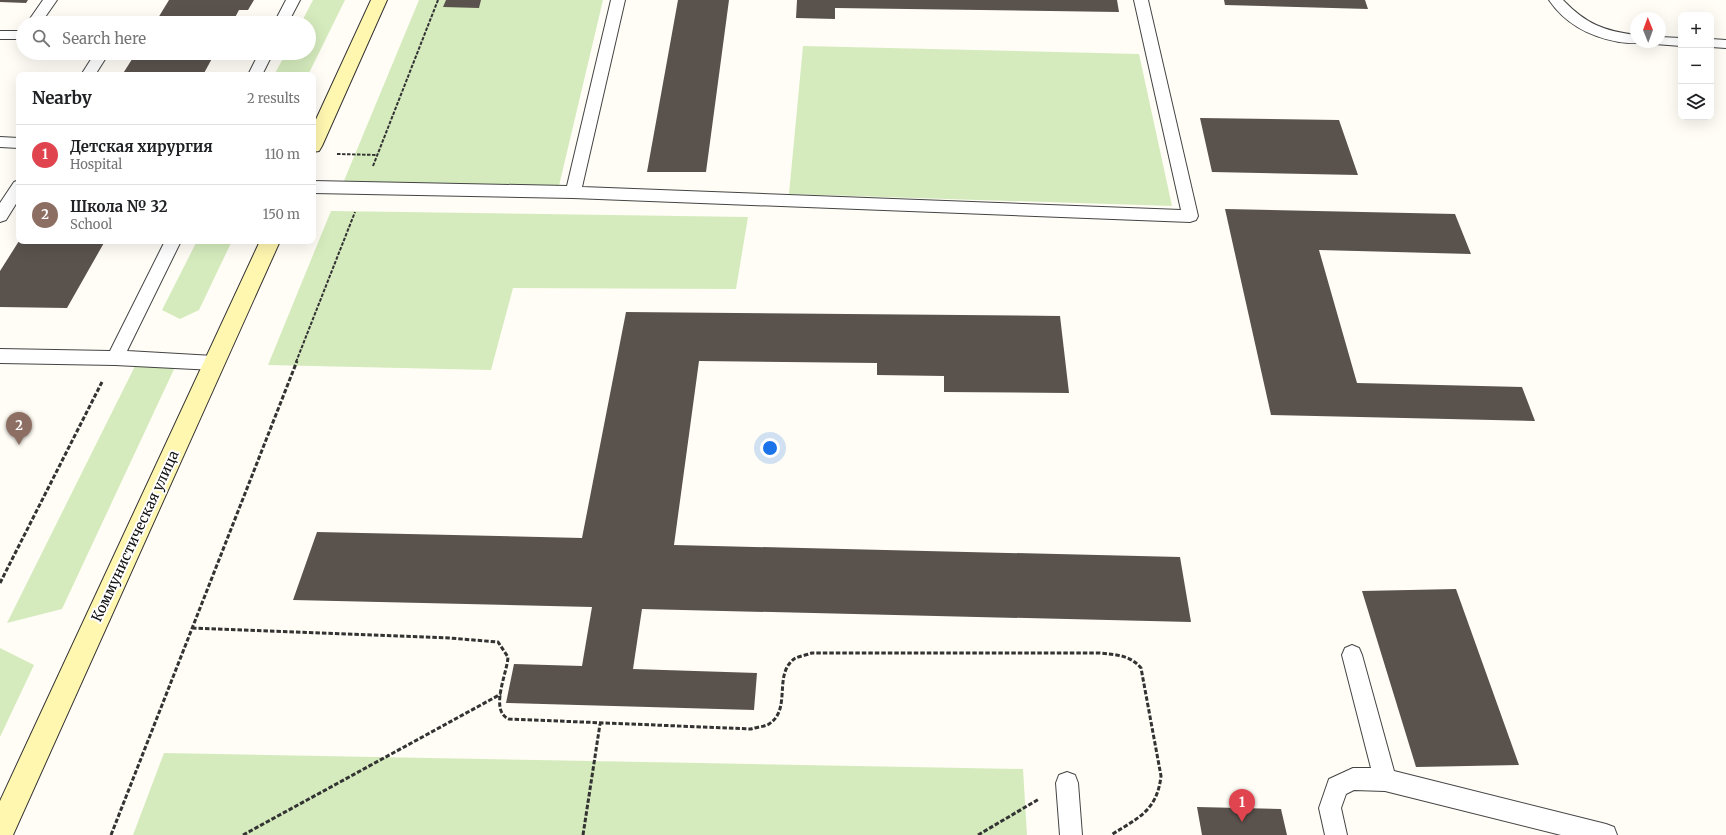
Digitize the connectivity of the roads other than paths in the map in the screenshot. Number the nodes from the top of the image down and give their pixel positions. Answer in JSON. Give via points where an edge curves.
{"nodes":[{"id":1,"x":50,"y":0,"type":"edge"},
{"id":2,"x":293,"y":0,"type":"edge"},
{"id":3,"x":378,"y":0,"type":"edge"},
{"id":4,"x":618,"y":0,"type":"edge"},
{"id":5,"x":1141,"y":0,"type":"edge"},
{"id":6,"x":1556,"y":0,"type":"edge"},
{"id":7,"x":39,"y":16,"type":"edge"},
{"id":8,"x":285,"y":16,"type":"edge"},
{"id":9,"x":0,"y":34,"type":"edge"},
{"id":10,"x":16,"y":35,"type":"edge"},
{"id":11,"x":1630,"y":39,"type":"edge"},
{"id":12,"x":1666,"y":41,"type":"edge"},
{"id":13,"x":1678,"y":42,"type":"edge"},
{"id":14,"x":1714,"y":43,"type":"edge"},
{"id":15,"x":1726,"y":44,"type":"edge"},
{"id":16,"x":98,"y":60,"type":"edge"},
{"id":17,"x":262,"y":60,"type":"edge"},
{"id":18,"x":90,"y":72,"type":"edge"},
{"id":19,"x":256,"y":72,"type":"edge"},
{"id":20,"x":316,"y":139,"type":"edge"},
{"id":21,"x":0,"y":142,"type":"edge"},
{"id":22,"x":16,"y":143,"type":"edge"},
{"id":23,"x":316,"y":186,"type":"edge"},
{"id":24,"x":16,"y":191,"type":"edge"},
{"id":25,"x":573,"y":192,"type":"junction"},
{"id":26,"x":0,"y":216,"type":"edge"},
{"id":27,"x":171,"y":244,"type":"edge"},
{"id":28,"x":269,"y":244,"type":"edge"},
{"id":29,"x":0,"y":356,"type":"edge"},
{"id":30,"x":114,"y":358,"type":"junction"},
{"id":31,"x":214,"y":363,"type":"junction"},
{"id":32,"x":1352,"y":655,"type":"dead end"},
{"id":33,"x":1385,"y":780,"type":"junction"},
{"id":34,"x":1067,"y":783,"type":"road end"},
{"id":35,"x":0,"y":832,"type":"edge"},
{"id":36,"x":1071,"y":835,"type":"edge"},
{"id":37,"x":1336,"y":835,"type":"edge"},
{"id":38,"x":1606,"y":835,"type":"edge"}],
"edges":[{"from":1,"to":7,"type":"lane"},
{"from":2,"to":8,"type":"lane"},
{"from":3,"to":20,"type":"main road"},
{"from":4,"to":25,"type":"lane"},
{"from":5,"to":25,"type":"lane","via":[[1190,216]]},
{"from":6,"to":11,"type":"lane","via":[[1572,18],[1592,30],[1616,38]]},
{"from":9,"to":10,"type":"lane"},
{"from":12,"to":13,"type":"lane"},
{"from":14,"to":15,"type":"lane"},
{"from":16,"to":18,"type":"lane"},
{"from":17,"to":19,"type":"lane"},
{"from":21,"to":22,"type":"lane"},
{"from":23,"to":25,"type":"lane"},
{"from":24,"to":26,"type":"lane"},
{"from":27,"to":30,"type":"lane"},
{"from":28,"to":31,"type":"main road","name":"Коммунистическая улица"},
{"from":29,"to":30,"type":"lane"},
{"from":30,"to":31,"type":"lane"},
{"from":31,"to":35,"type":"main road","name":"Коммунистическая улица"},
{"from":32,"to":33,"type":"lane"},
{"from":33,"to":37,"type":"lane","via":[[1353,779],[1337,787],[1330,808]]},
{"from":33,"to":38,"type":"lane"},
{"from":34,"to":36,"type":"lane"}]}
